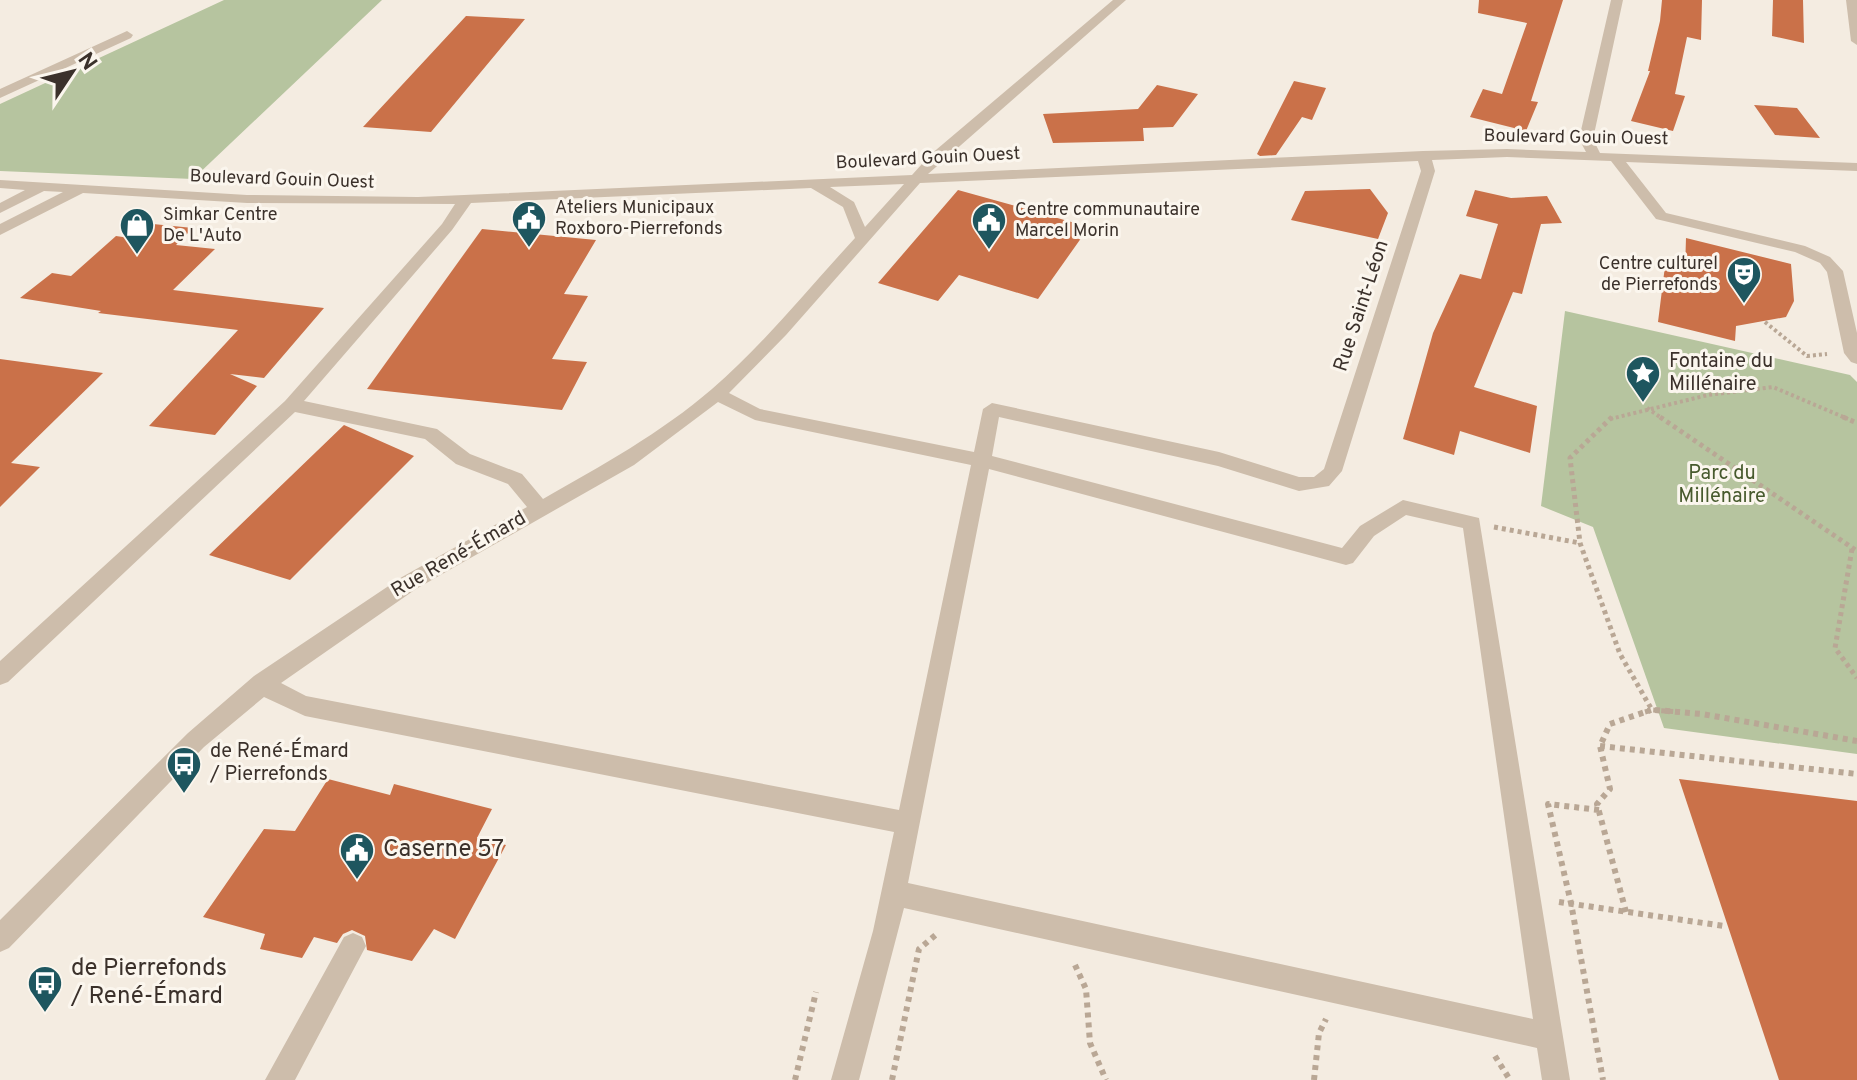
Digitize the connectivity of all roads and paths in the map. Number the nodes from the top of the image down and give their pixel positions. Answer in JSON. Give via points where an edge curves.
{"nodes":[{"id":1,"x":1120,"y":0,"type":"edge"},
{"id":2,"x":1617,"y":0,"type":"edge"},
{"id":3,"x":1852,"y":0,"type":"edge"},
{"id":4,"x":127,"y":35,"type":"dead end"},
{"id":5,"x":1857,"y":41,"type":"edge"},
{"id":6,"x":0,"y":94,"type":"edge"},
{"id":7,"x":1594,"y":154,"type":"junction"},
{"id":8,"x":1423,"y":155,"type":"junction"},
{"id":9,"x":1613,"y":155,"type":"junction"},
{"id":10,"x":1857,"y":167,"type":"edge"},
{"id":11,"x":919,"y":177,"type":"junction"},
{"id":12,"x":812,"y":182,"type":"junction"},
{"id":13,"x":0,"y":184,"type":"edge"},
{"id":14,"x":41,"y":187,"type":"junction"},
{"id":15,"x":79,"y":190,"type":"junction"},
{"id":16,"x":466,"y":199,"type":"junction"},
{"id":17,"x":0,"y":209,"type":"edge"},
{"id":18,"x":0,"y":230,"type":"edge"},
{"id":19,"x":863,"y":240,"type":"junction"},
{"id":20,"x":1765,"y":322,"type":"dead end"},
{"id":21,"x":1807,"y":356,"type":"dead end"},
{"id":22,"x":1857,"y":358,"type":"edge"},
{"id":23,"x":717,"y":394,"type":"junction"},
{"id":24,"x":291,"y":405,"type":"junction"},
{"id":25,"x":1647,"y":407,"type":"junction"},
{"id":26,"x":1857,"y":423,"type":"edge"},
{"id":27,"x":981,"y":460,"type":"junction"},
{"id":28,"x":540,"y":509,"type":"junction"},
{"id":29,"x":1526,"y":533,"type":"dead end"},
{"id":30,"x":1580,"y":543,"type":"junction"},
{"id":31,"x":1854,"y":550,"type":"edge"},
{"id":32,"x":0,"y":675,"type":"edge"},
{"id":33,"x":1857,"y":678,"type":"edge"},
{"id":34,"x":262,"y":683,"type":"junction"},
{"id":35,"x":1652,"y":710,"type":"junction"},
{"id":36,"x":1857,"y":741,"type":"edge"},
{"id":37,"x":1600,"y":746,"type":"junction"},
{"id":38,"x":1857,"y":774,"type":"edge"},
{"id":39,"x":1599,"y":810,"type":"junction"},
{"id":40,"x":908,"y":823,"type":"junction"},
{"id":41,"x":894,"y":893,"type":"junction"},
{"id":42,"x":1571,"y":903,"type":"junction"},
{"id":43,"x":1626,"y":912,"type":"junction"},
{"id":44,"x":1724,"y":926,"type":"dead end"},
{"id":45,"x":952,"y":935,"type":"dead end"},
{"id":46,"x":0,"y":939,"type":"edge"},
{"id":47,"x":353,"y":946,"type":"dead end"},
{"id":48,"x":1069,"y":959,"type":"dead end"},
{"id":49,"x":816,"y":992,"type":"dead end"},
{"id":50,"x":1550,"y":1037,"type":"junction"},
{"id":51,"x":279,"y":1080,"type":"edge"},
{"id":52,"x":795,"y":1080,"type":"edge"},
{"id":53,"x":845,"y":1080,"type":"edge"},
{"id":54,"x":892,"y":1080,"type":"edge"},
{"id":55,"x":1106,"y":1080,"type":"edge"},
{"id":56,"x":1556,"y":1080,"type":"edge"},
{"id":57,"x":1603,"y":1080,"type":"edge"}],
"edges":[{"from":1,"to":11,"type":"street","name":"Rue René-Émard"},
{"from":2,"to":7,"type":"street","via":[[1586,139]]},
{"from":3,"to":5,"type":"street"},
{"from":4,"to":6,"type":"street"},
{"from":7,"to":8,"type":"street","name":"Boulevard Gouin Ouest"},
{"from":7,"to":9,"type":"street","name":"Boulevard Gouin Ouest"},
{"from":8,"to":11,"type":"street","name":"Boulevard Gouin Ouest"},
{"from":8,"to":27,"type":"street","name":"Rue Saint-Léon","via":[[1428,171],[1333,471],[1320,483],[1299,484],[1219,459],[992,409]]},
{"from":9,"to":10,"type":"street","name":"Boulevard Gouin Ouest"},
{"from":9,"to":22,"type":"street","via":[[1661,216],[1800,249],[1825,260],[1835,271]]},
{"from":11,"to":12,"type":"street","name":"Boulevard Gouin Ouest"},
{"from":11,"to":19,"type":"street","name":"Rue René-Émard"},
{"from":12,"to":16,"type":"street","name":"Boulevard Gouin Ouest"},
{"from":12,"to":19,"type":"street","via":[[849,205]]},
{"from":13,"to":14,"type":"street","name":"Boulevard Gouin Ouest"},
{"from":14,"to":15,"type":"street","name":"Boulevard Gouin Ouest"},
{"from":14,"to":17,"type":"street"},
{"from":15,"to":16,"type":"street","name":"Boulevard Gouin Ouest","via":[[292,201]]},
{"from":15,"to":18,"type":"street"},
{"from":16,"to":24,"type":"street"},
{"from":19,"to":23,"type":"street","name":"Rue René-Émard"},
{"from":20,"to":21,"type":"path"},
{"from":23,"to":27,"type":"street","via":[[755,414]]},
{"from":23,"to":28,"type":"street","name":"Rue René-Émard","via":[[627,460]]},
{"from":24,"to":28,"type":"street","via":[[431,434],[463,459],[515,479]]},
{"from":24,"to":32,"type":"street"},
{"from":25,"to":26,"type":"path","via":[[1773,387]]},
{"from":25,"to":30,"type":"path","via":[[1613,416],[1570,458]]},
{"from":25,"to":31,"type":"path"},
{"from":27,"to":40,"type":"street"},
{"from":27,"to":50,"type":"street","via":[[1346,557],[1367,531],[1403,507],[1472,523]]},
{"from":28,"to":34,"type":"street","name":"Rue René-Émard","via":[[360,613]]},
{"from":29,"to":30,"type":"path"},
{"from":30,"to":35,"type":"path","via":[[1620,654]]},
{"from":31,"to":33,"type":"path","via":[[1835,648]]},
{"from":34,"to":40,"type":"street","via":[[305,706]]},
{"from":34,"to":46,"type":"street","name":"Rue René-Émard","via":[[196,740]]},
{"from":35,"to":36,"type":"path"},
{"from":35,"to":37,"type":"path","via":[[1610,724]]},
{"from":37,"to":38,"type":"path"},
{"from":37,"to":39,"type":"path","via":[[1610,789],[1597,804]]},
{"from":39,"to":42,"type":"path","via":[[1548,804]]},
{"from":39,"to":43,"type":"path"},
{"from":40,"to":41,"type":"street"},
{"from":41,"to":50,"type":"street"},
{"from":41,"to":53,"type":"street"},
{"from":42,"to":43,"type":"path"},
{"from":42,"to":57,"type":"path"},
{"from":43,"to":44,"type":"path"},
{"from":45,"to":54,"type":"path","via":[[936,933],[919,949]]},
{"from":47,"to":51,"type":"street"},
{"from":48,"to":55,"type":"path","via":[[1082,971],[1088,988],[1090,1042]]},
{"from":49,"to":52,"type":"path"},
{"from":50,"to":56,"type":"street"}]}
